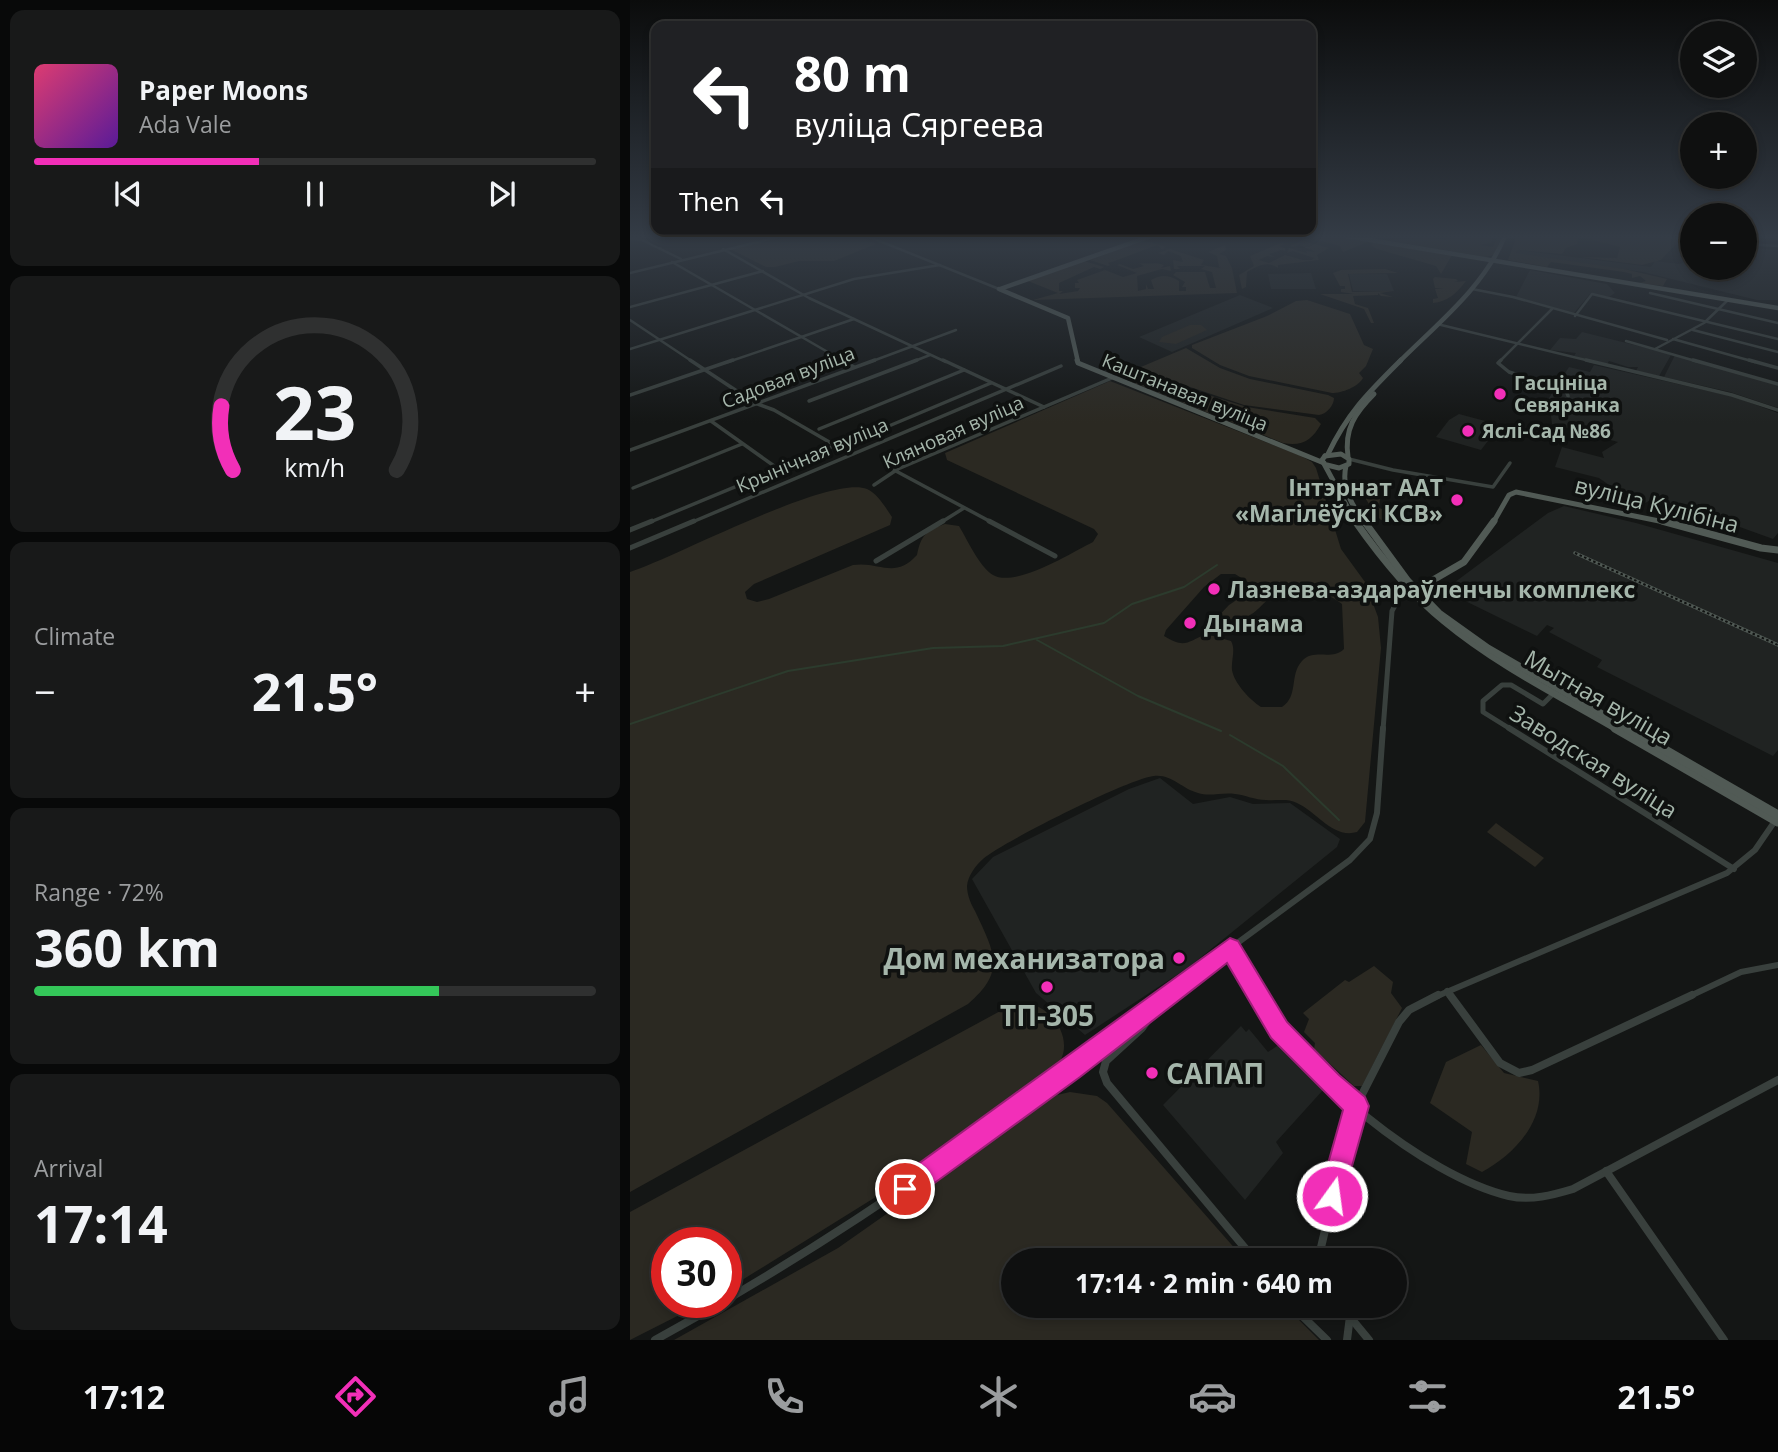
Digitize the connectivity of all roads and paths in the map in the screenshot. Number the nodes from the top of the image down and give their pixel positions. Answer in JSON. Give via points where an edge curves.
{"nodes":[{"id":1,"x":663,"y":299,"type":"edge"},
{"id":2,"x":737,"y":299,"type":"edge"},
{"id":3,"x":788,"y":299,"type":"edge"},
{"id":4,"x":812,"y":299,"type":"edge"},
{"id":5,"x":1023,"y":299,"type":"edge"},
{"id":6,"x":1465,"y":299,"type":"edge"},
{"id":7,"x":1511,"y":299,"type":"edge"},
{"id":8,"x":1588,"y":299,"type":"edge"},
{"id":9,"x":1611,"y":299,"type":"edge"},
{"id":10,"x":1673,"y":299,"type":"edge"},
{"id":11,"x":1719,"y":299,"type":"edge"},
{"id":12,"x":1728,"y":300,"type":"junction"},
{"id":13,"x":1688,"y":302,"type":"dead end"},
{"id":14,"x":630,"y":307,"type":"edge"},
{"id":15,"x":1778,"y":308,"type":"edge"},
{"id":16,"x":755,"y":309,"type":"junction"},
{"id":17,"x":1552,"y":309,"type":"junction"},
{"id":18,"x":1721,"y":310,"type":"junction"},
{"id":19,"x":1575,"y":316,"type":"junction"},
{"id":20,"x":854,"y":319,"type":"junction"},
{"id":21,"x":630,"y":320,"type":"edge"},
{"id":22,"x":1708,"y":322,"type":"junction"},
{"id":23,"x":1778,"y":323,"type":"edge"},
{"id":24,"x":1439,"y":325,"type":"junction"},
{"id":25,"x":956,"y":330,"type":"dead end"},
{"id":26,"x":1691,"y":330,"type":"junction"},
{"id":27,"x":803,"y":337,"type":"junction"},
{"id":28,"x":1778,"y":339,"type":"edge"},
{"id":29,"x":659,"y":340,"type":"junction"},
{"id":30,"x":1670,"y":340,"type":"junction"},
{"id":31,"x":1626,"y":341,"type":"dead end"},
{"id":32,"x":1517,"y":344,"type":"junction"},
{"id":33,"x":911,"y":346,"type":"junction"},
{"id":34,"x":630,"y":349,"type":"edge"},
{"id":35,"x":1655,"y":349,"type":"junction"},
{"id":36,"x":1778,"y":352,"type":"edge"},
{"id":37,"x":930,"y":355,"type":"junction"},
{"id":38,"x":1061,"y":366,"type":"dead end"},
{"id":39,"x":854,"y":367,"type":"junction"},
{"id":40,"x":1778,"y":368,"type":"edge"},
{"id":41,"x":704,"y":370,"type":"junction"},
{"id":42,"x":964,"y":370,"type":"junction"},
{"id":43,"x":1112,"y":378,"type":"junction"},
{"id":44,"x":991,"y":383,"type":"junction"},
{"id":45,"x":1778,"y":384,"type":"edge"},
{"id":46,"x":1005,"y":389,"type":"junction"},
{"id":47,"x":630,"y":395,"type":"edge"},
{"id":48,"x":1568,"y":396,"type":"dead end"},
{"id":49,"x":809,"y":401,"type":"dead end"},
{"id":50,"x":755,"y":403,"type":"junction"},
{"id":51,"x":1044,"y":407,"type":"junction"},
{"id":52,"x":1778,"y":410,"type":"edge"},
{"id":53,"x":710,"y":421,"type":"junction"},
{"id":54,"x":820,"y":429,"type":"dead end"},
{"id":55,"x":630,"y":441,"type":"edge"},
{"id":56,"x":743,"y":444,"type":"junction"},
{"id":57,"x":837,"y":446,"type":"junction"},
{"id":58,"x":637,"y":447,"type":"junction"},
{"id":59,"x":630,"y":450,"type":"edge"},
{"id":60,"x":850,"y":454,"type":"junction"},
{"id":61,"x":1324,"y":459,"type":"junction"},
{"id":62,"x":1348,"y":462,"type":"junction"},
{"id":63,"x":1510,"y":463,"type":"dead end"},
{"id":64,"x":777,"y":468,"type":"junction"},
{"id":65,"x":894,"y":470,"type":"junction"},
{"id":66,"x":874,"y":485,"type":"dead end"},
{"id":67,"x":633,"y":488,"type":"dead end"},
{"id":68,"x":964,"y":508,"type":"junction"},
{"id":69,"x":632,"y":528,"type":"edge"},
{"id":70,"x":630,"y":548,"type":"edge"},
{"id":71,"x":1778,"y":550,"type":"edge"},
{"id":72,"x":1055,"y":556,"type":"dead end"},
{"id":73,"x":876,"y":561,"type":"dead end"},
{"id":74,"x":1413,"y":591,"type":"junction"},
{"id":75,"x":1554,"y":693,"type":"junction"},
{"id":76,"x":1777,"y":818,"type":"edge"},
{"id":77,"x":1731,"y":871,"type":"junction"},
{"id":78,"x":1230,"y":948,"type":"junction"},
{"id":79,"x":1778,"y":965,"type":"edge"},
{"id":80,"x":1447,"y":991,"type":"junction"},
{"id":81,"x":1161,"y":999,"type":"junction"},
{"id":82,"x":1778,"y":1080,"type":"edge"},
{"id":83,"x":1357,"y":1106,"type":"junction"},
{"id":84,"x":1606,"y":1171,"type":"junction"},
{"id":85,"x":1245,"y":1248,"type":"edge"},
{"id":86,"x":1321,"y":1248,"type":"edge"},
{"id":87,"x":742,"y":1291,"type":"edge"},
{"id":88,"x":695,"y":1318,"type":"edge"},
{"id":89,"x":1304,"y":1318,"type":"edge"},
{"id":90,"x":1350,"y":1318,"type":"edge"},
{"id":91,"x":1352,"y":1318,"type":"edge"},
{"id":92,"x":656,"y":1340,"type":"edge"},
{"id":93,"x":1327,"y":1340,"type":"edge"},
{"id":94,"x":1348,"y":1340,"type":"edge"},
{"id":95,"x":1369,"y":1340,"type":"edge"},
{"id":96,"x":1724,"y":1340,"type":"edge"}],
"edges":[{"from":1,"to":14,"type":"street"},
{"from":2,"to":16,"type":"street"},
{"from":3,"to":16,"type":"street"},
{"from":4,"to":20,"type":"street"},
{"from":5,"to":43,"type":"main road","name":"Каштанавая вуліца","via":[[1064,315],[1071,323],[1076,360]]},
{"from":6,"to":24,"type":"main road"},
{"from":7,"to":17,"type":"street"},
{"from":8,"to":19,"type":"street"},
{"from":9,"to":22,"type":"street"},
{"from":10,"to":18,"type":"street"},
{"from":11,"to":12,"type":"main road"},
{"from":12,"to":15,"type":"main road"},
{"from":12,"to":18,"type":"street"},
{"from":13,"to":18,"type":"street"},
{"from":16,"to":27,"type":"street"},
{"from":16,"to":29,"type":"street"},
{"from":17,"to":19,"type":"street"},
{"from":17,"to":32,"type":"street"},
{"from":18,"to":22,"type":"street"},
{"from":18,"to":23,"type":"street"},
{"from":19,"to":30,"type":"street"},
{"from":20,"to":27,"type":"street"},
{"from":20,"to":33,"type":"street"},
{"from":21,"to":29,"type":"street"},
{"from":22,"to":26,"type":"street"},
{"from":22,"to":28,"type":"street"},
{"from":24,"to":32,"type":"street"},
{"from":24,"to":61,"type":"main road","via":[[1356,405]]},
{"from":24,"to":62,"type":"main road","via":[[1355,416],[1345,433]]},
{"from":25,"to":33,"type":"street","name":"Садовая вуліца"},
{"from":26,"to":30,"type":"street"},
{"from":26,"to":36,"type":"street"},
{"from":27,"to":39,"type":"street"},
{"from":27,"to":41,"type":"street"},
{"from":29,"to":34,"type":"street"},
{"from":29,"to":41,"type":"street"},
{"from":30,"to":35,"type":"street"},
{"from":30,"to":40,"type":"street"},
{"from":31,"to":35,"type":"street"},
{"from":32,"to":48,"type":"street","via":[[1498,363],[1509,372],[1566,390]]},
{"from":32,"to":52,"type":"street"},
{"from":33,"to":37,"type":"street"},
{"from":33,"to":39,"type":"street","name":"Садовая вуліца"},
{"from":35,"to":45,"type":"street"},
{"from":37,"to":42,"type":"street"},
{"from":37,"to":49,"type":"street"},
{"from":38,"to":46,"type":"street","name":"Крынічная вуліца"},
{"from":39,"to":50,"type":"street","name":"Садовая вуліца"},
{"from":41,"to":47,"type":"street"},
{"from":41,"to":50,"type":"street"},
{"from":42,"to":44,"type":"street"},
{"from":42,"to":54,"type":"street"},
{"from":43,"to":51,"type":"street","name":"Кляновая вуліца"},
{"from":43,"to":61,"type":"main road","name":"Каштанавая вуліца"},
{"from":44,"to":46,"type":"street"},
{"from":44,"to":57,"type":"street"},
{"from":46,"to":51,"type":"street"},
{"from":46,"to":60,"type":"street","name":"Крынічная вуліца"},
{"from":50,"to":53,"type":"street","name":"Садовая вуліца"},
{"from":50,"to":57,"type":"street"},
{"from":51,"to":65,"type":"street","name":"Кляновая вуліца"},
{"from":53,"to":56,"type":"street"},
{"from":53,"to":58,"type":"street","name":"Садовая вуліца"},
{"from":55,"to":58,"type":"street"},
{"from":56,"to":64,"type":"street"},
{"from":56,"to":67,"type":"street"},
{"from":57,"to":60,"type":"street"},
{"from":57,"to":64,"type":"street"},
{"from":58,"to":59,"type":"street","name":"Садовая вуліца"},
{"from":60,"to":70,"type":"street","name":"Крынічная вуліца"},
{"from":61,"to":62,"type":"main road","via":[[1334,467]]},
{"from":61,"to":62,"type":"main road","via":[[1336,453]]},
{"from":61,"to":74,"type":"main road","via":[[1350,513]]},
{"from":62,"to":63,"type":"street","via":[[1493,487]]},
{"from":62,"to":74,"type":"main road","via":[[1343,479],[1354,508]]},
{"from":64,"to":69,"type":"street"},
{"from":65,"to":66,"type":"street","name":"Кляновая вуліца"},
{"from":65,"to":68,"type":"street"},
{"from":68,"to":72,"type":"street"},
{"from":68,"to":73,"type":"street"},
{"from":71,"to":74,"type":"main road","name":"вуліца Кулібіна","via":[[1527,492],[1509,495],[1466,559]]},
{"from":74,"to":75,"type":"main road","name":"Мытная вуліца","via":[[1436,617],[1475,647]]},
{"from":74,"to":76,"type":"main road","name":"Мытная вуліца","via":[[1488,648]]},
{"from":74,"to":78,"type":"street","via":[[1393,605],[1376,823],[1370,839],[1340,868]]},
{"from":75,"to":76,"type":"main road","name":"Мытная вуліца"},
{"from":75,"to":77,"type":"street","name":"Заводская вуліца","via":[[1543,704],[1511,685],[1502,685],[1483,701],[1483,712]]},
{"from":76,"to":77,"type":"street","via":[[1755,850]]},
{"from":77,"to":80,"type":"street"},
{"from":78,"to":81,"type":"street"},
{"from":78,"to":83,"type":"street","via":[[1279,1030]]},
{"from":79,"to":80,"type":"street","via":[[1741,972],[1519,1073],[1500,1063]]},
{"from":80,"to":83,"type":"street","via":[[1404,1015]]},
{"from":81,"to":85,"type":"street","via":[[1136,1036],[1106,1061],[1104,1077]]},
{"from":81,"to":87,"type":"street","via":[[946,1161]]},
{"from":82,"to":84,"type":"street"},
{"from":83,"to":84,"type":"street","via":[[1438,1164],[1500,1193],[1524,1198],[1549,1196]]},
{"from":83,"to":86,"type":"street"},
{"from":84,"to":96,"type":"street"},
{"from":88,"to":92,"type":"street"},
{"from":89,"to":93,"type":"street"},
{"from":90,"to":94,"type":"street"},
{"from":91,"to":95,"type":"street"}]}
